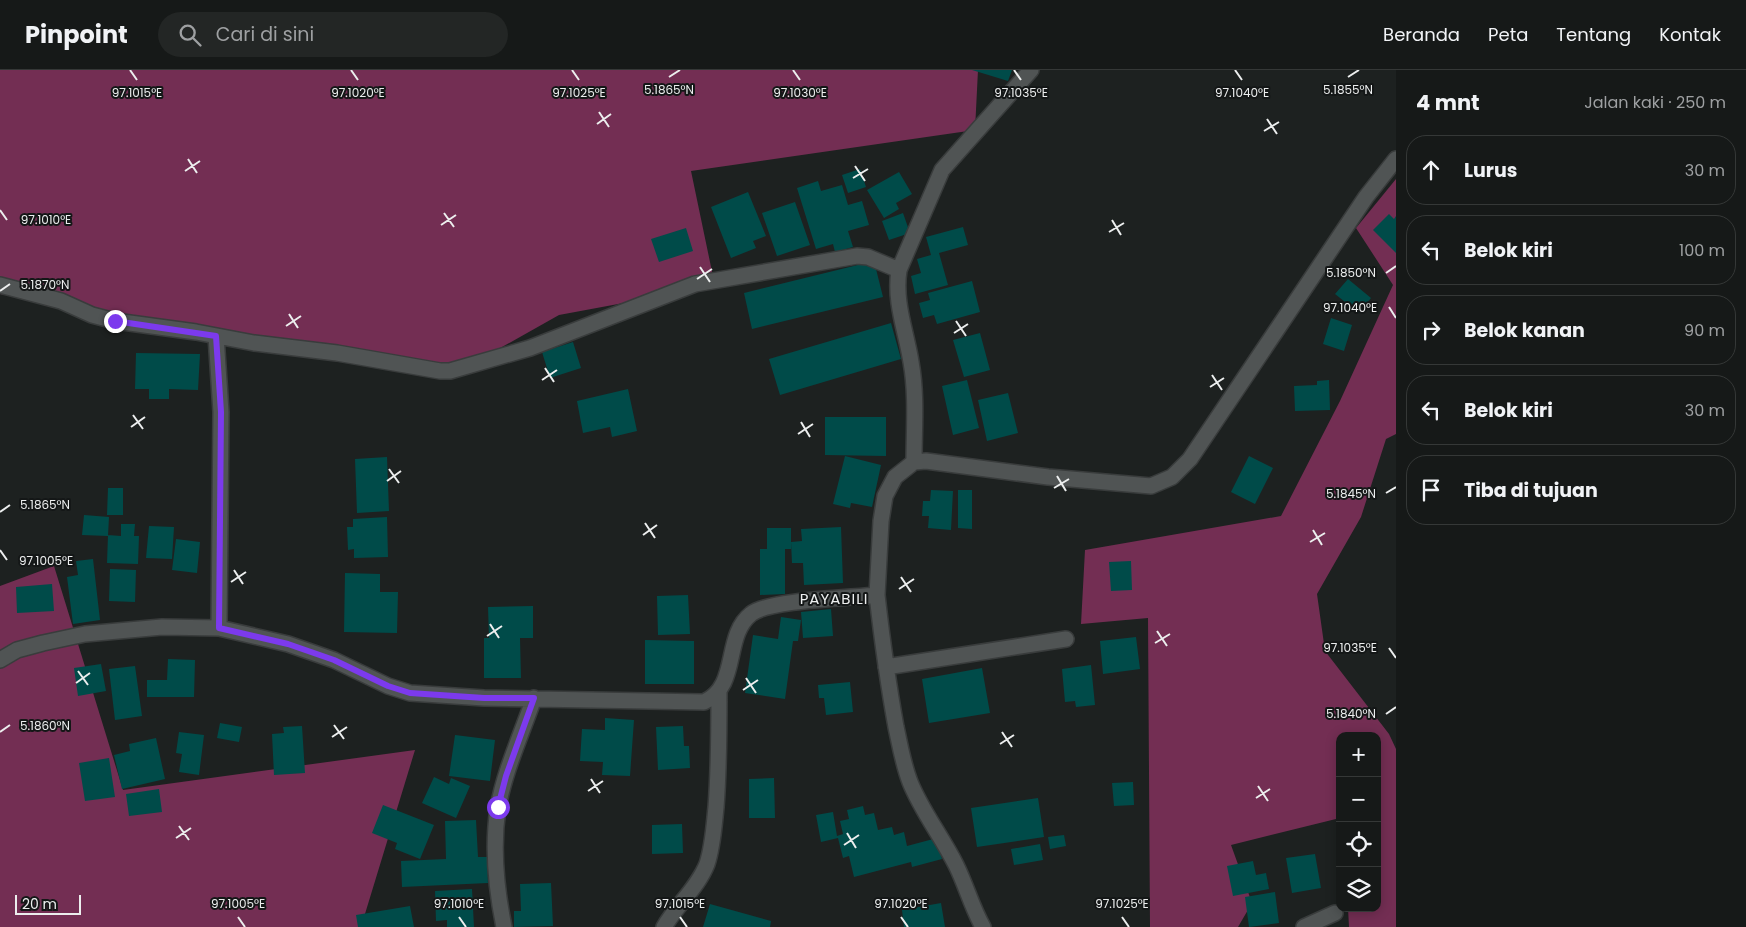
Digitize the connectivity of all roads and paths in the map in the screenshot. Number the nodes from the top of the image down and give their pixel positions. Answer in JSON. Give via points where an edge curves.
{"nodes":[{"id":1,"x":1031,"y":70,"type":"edge"},
{"id":2,"x":1396,"y":159,"type":"edge"},
{"id":3,"x":899,"y":270,"type":"junction"},
{"id":4,"x":0,"y":285,"type":"edge"},
{"id":5,"x":216,"y":336,"type":"junction"},
{"id":6,"x":914,"y":462,"type":"junction"},
{"id":7,"x":876,"y":595,"type":"junction"},
{"id":8,"x":219,"y":628,"type":"junction"},
{"id":9,"x":1066,"y":639,"type":"dead end"},
{"id":10,"x":0,"y":660,"type":"edge"},
{"id":11,"x":886,"y":667,"type":"junction"},
{"id":12,"x":719,"y":692,"type":"junction"},
{"id":13,"x":534,"y":698,"type":"junction"},
{"id":14,"x":1335,"y":913,"type":"dead end"},
{"id":15,"x":504,"y":927,"type":"edge"},
{"id":16,"x":664,"y":927,"type":"edge"},
{"id":17,"x":983,"y":927,"type":"edge"},
{"id":18,"x":1304,"y":927,"type":"edge"}],
"edges":[{"from":1,"to":3,"type":"street","via":[[942,170]]},
{"from":2,"to":6,"type":"street","via":[[1366,197],[1190,459],[1172,477],[1151,486]]},
{"from":3,"to":5,"type":"street","via":[[868,257],[857,256],[695,284],[530,348],[450,371]]},
{"from":3,"to":6,"type":"street","via":[[899,309],[915,394]]},
{"from":4,"to":5,"type":"street","via":[[61,301],[115,321]]},
{"from":5,"to":8,"type":"street","via":[[221,412]]},
{"from":6,"to":7,"type":"street","via":[[895,477],[885,496]]},
{"from":7,"to":11,"type":"street"},
{"from":7,"to":12,"type":"street","via":[[770,606],[753,612],[743,622]]},
{"from":8,"to":10,"type":"street","via":[[162,627],[85,634],[17,650]]},
{"from":8,"to":13,"type":"street","via":[[288,644],[410,693]]},
{"from":9,"to":11,"type":"street"},
{"from":11,"to":17,"type":"street","via":[[910,783],[957,866]]},
{"from":12,"to":13,"type":"street","via":[[704,702]]},
{"from":12,"to":16,"type":"street","via":[[718,780],[712,844],[697,881]]},
{"from":13,"to":15,"type":"street","via":[[498,807],[496,877]]},
{"from":14,"to":18,"type":"street"}]}
